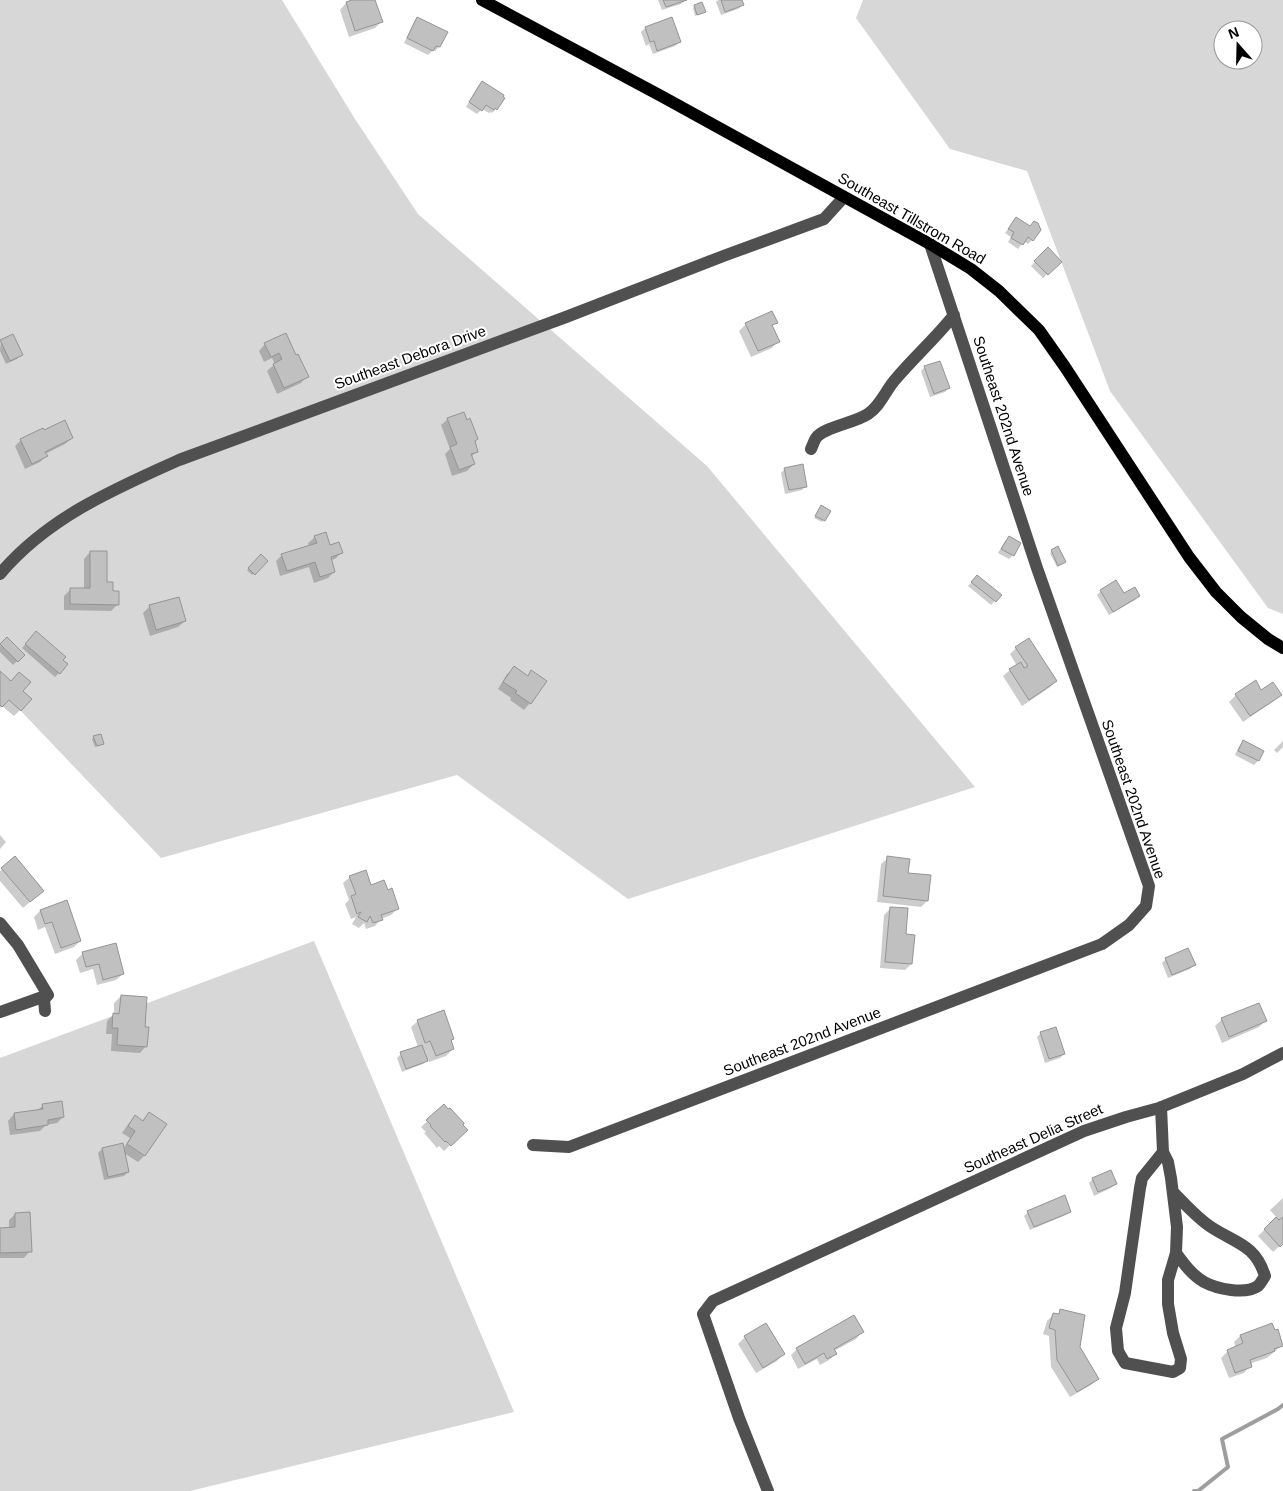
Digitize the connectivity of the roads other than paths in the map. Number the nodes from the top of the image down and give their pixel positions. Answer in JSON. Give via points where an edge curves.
{"nodes":[{"id":1,"x":482,"y":0,"type":"edge"},
{"id":2,"x":844,"y":197,"type":"junction"},
{"id":3,"x":930,"y":244,"type":"junction"},
{"id":4,"x":954,"y":315,"type":"junction"},
{"id":5,"x":812,"y":449,"type":"dead end"},
{"id":6,"x":0,"y":574,"type":"edge"},
{"id":7,"x":1283,"y":648,"type":"edge"},
{"id":8,"x":0,"y":923,"type":"edge"},
{"id":9,"x":48,"y":995,"type":"junction"},
{"id":10,"x":45,"y":1011,"type":"dead end"},
{"id":11,"x":0,"y":1012,"type":"edge"},
{"id":12,"x":1283,"y":1053,"type":"edge"},
{"id":13,"x":1161,"y":1107,"type":"junction"},
{"id":14,"x":534,"y":1145,"type":"dead end"},
{"id":15,"x":1164,"y":1152,"type":"junction"},
{"id":16,"x":1173,"y":1192,"type":"junction"},
{"id":17,"x":1176,"y":1253,"type":"junction"},
{"id":18,"x":768,"y":1491,"type":"edge"}],
"edges":[{"from":1,"to":2,"type":"main road","name":"Southeast Tillstrom Road"},
{"from":2,"to":3,"type":"main road","name":"Southeast Tillstrom Road"},
{"from":2,"to":6,"type":"street","name":"Southeast Debora Drive","via":[[824,219],[179,460],[87,503],[31,543]]},
{"from":3,"to":4,"type":"street","name":"Southeast 202nd Avenue"},
{"from":3,"to":7,"type":"main road","name":"Southeast Tillstrom Road","via":[[1000,291],[1039,330],[1189,558],[1241,617]]},
{"from":4,"to":5,"type":"street","via":[[876,407],[854,422],[823,432],[816,437]]},
{"from":4,"to":14,"type":"street","name":"Southeast 202nd Avenue","via":[[1061,638],[1149,886],[1146,906],[1129,925],[1093,948],[569,1147]]},
{"from":8,"to":9,"type":"street","via":[[18,945]]},
{"from":9,"to":10,"type":"street","via":[[44,999]]},
{"from":9,"to":11,"type":"street"},
{"from":12,"to":13,"type":"street","name":"Southeast Delia Street","via":[[1243,1074]]},
{"from":13,"to":15,"type":"street"},
{"from":13,"to":18,"type":"street","name":"Southeast Delia Street","via":[[1084,1131],[713,1301],[703,1314]]},
{"from":15,"to":16,"type":"street"},
{"from":15,"to":17,"type":"street","via":[[1142,1178],[1140,1188],[1125,1293],[1116,1328],[1118,1350],[1125,1363],[1173,1372],[1180,1368],[1181,1359],[1168,1304],[1168,1280]]},
{"from":16,"to":17,"type":"street"},
{"from":16,"to":17,"type":"street","via":[[1210,1227],[1253,1252],[1265,1276],[1258,1286],[1241,1292],[1221,1288],[1198,1278]]}]}
